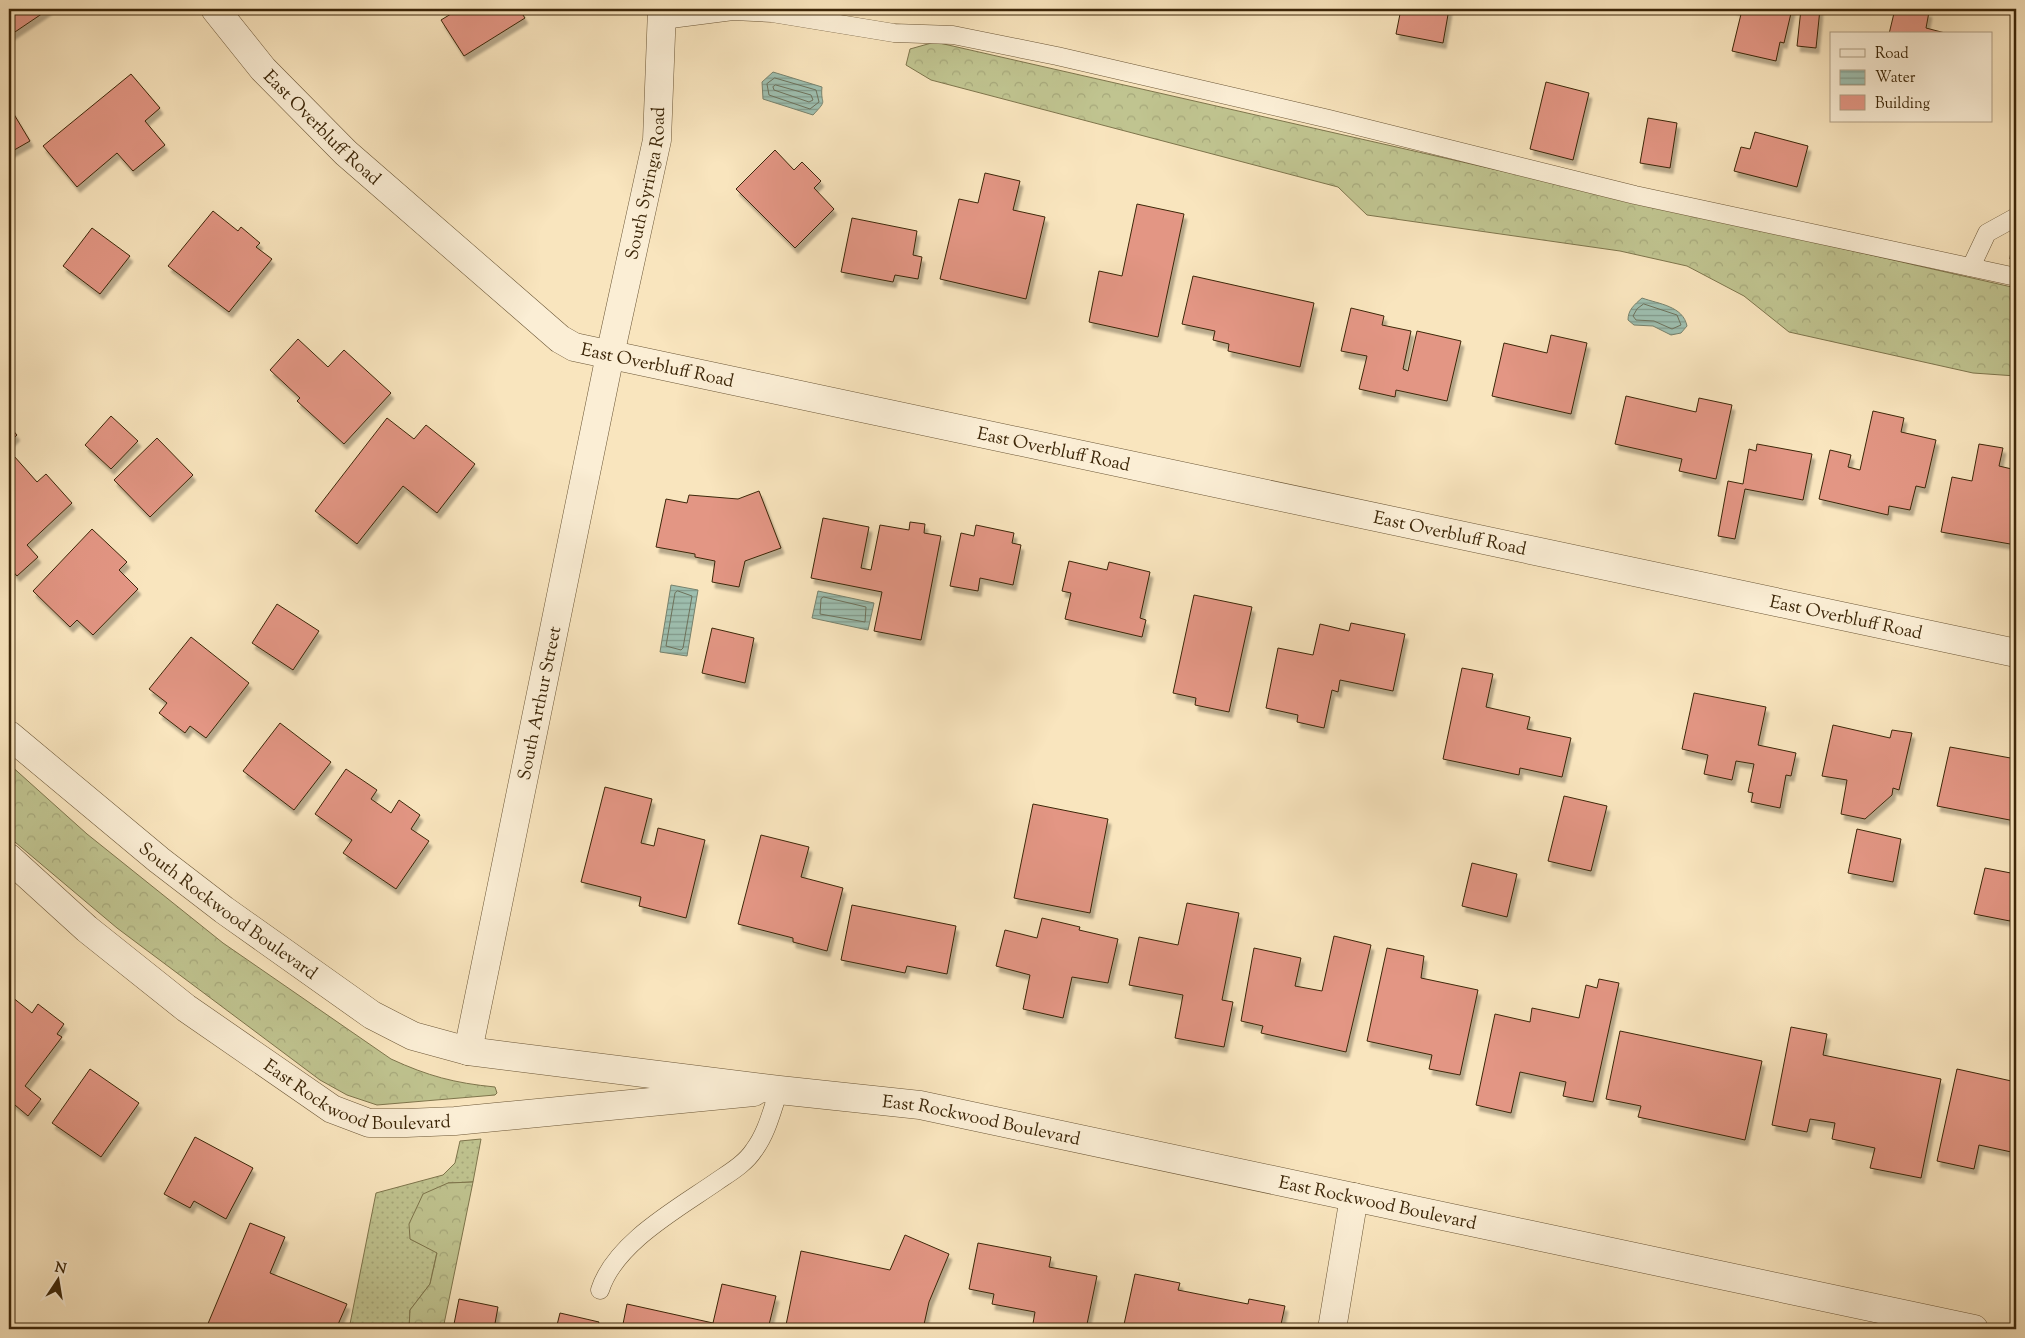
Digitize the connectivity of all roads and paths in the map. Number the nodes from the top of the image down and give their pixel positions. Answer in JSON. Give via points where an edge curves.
{"nodes":[{"id":1,"x":215,"y":9,"type":"edge"},
{"id":2,"x":662,"y":14,"type":"edge"},
{"id":3,"x":2016,"y":217,"type":"edge"},
{"id":4,"x":1971,"y":267,"type":"junction"},
{"id":5,"x":2016,"y":277,"type":"edge"},
{"id":6,"x":610,"y":355,"type":"junction"},
{"id":7,"x":2016,"y":652,"type":"edge"},
{"id":8,"x":9,"y":735,"type":"edge"},
{"id":9,"x":9,"y":858,"type":"edge"},
{"id":10,"x":468,"y":1051,"type":"junction"},
{"id":11,"x":779,"y":1090,"type":"junction"},
{"id":12,"x":1354,"y":1197,"type":"junction"},
{"id":13,"x":600,"y":1290,"type":"dead end"},
{"id":14,"x":1332,"y":1329,"type":"edge"},
{"id":15,"x":1974,"y":1329,"type":"edge"}],
"edges":[{"from":1,"to":6,"type":"street","name":"East Overbluff Road","via":[[263,69],[346,153],[560,339],[574,347]]},
{"from":2,"to":4,"type":"lane","via":[[772,13],[894,33],[953,35],[1300,112],[1635,195]]},
{"from":2,"to":6,"type":"street","name":"South Syringa Road","via":[[657,140]]},
{"from":3,"to":4,"type":"lane","via":[[1987,233]]},
{"from":4,"to":5,"type":"lane"},
{"from":6,"to":7,"type":"street","name":"East Overbluff Road"},
{"from":6,"to":10,"type":"street","name":"South Arthur Street"},
{"from":8,"to":10,"type":"street","name":"South Rockwood Boulevard","via":[[159,860],[372,1015],[413,1036]]},
{"from":9,"to":11,"type":"street","name":"East Rockwood Boulevard","via":[[87,929],[186,1008],[332,1109],[356,1120],[383,1123],[455,1121]]},
{"from":10,"to":11,"type":"street","name":"East Rockwood Boulevard"},
{"from":11,"to":12,"type":"street","name":"East Rockwood Boulevard","via":[[920,1104]]},
{"from":11,"to":13,"type":"lane","via":[[754,1151],[739,1166],[640,1236],[605,1275]]},
{"from":12,"to":14,"type":"street"},
{"from":12,"to":15,"type":"street","name":"East Rockwood Boulevard"}]}
